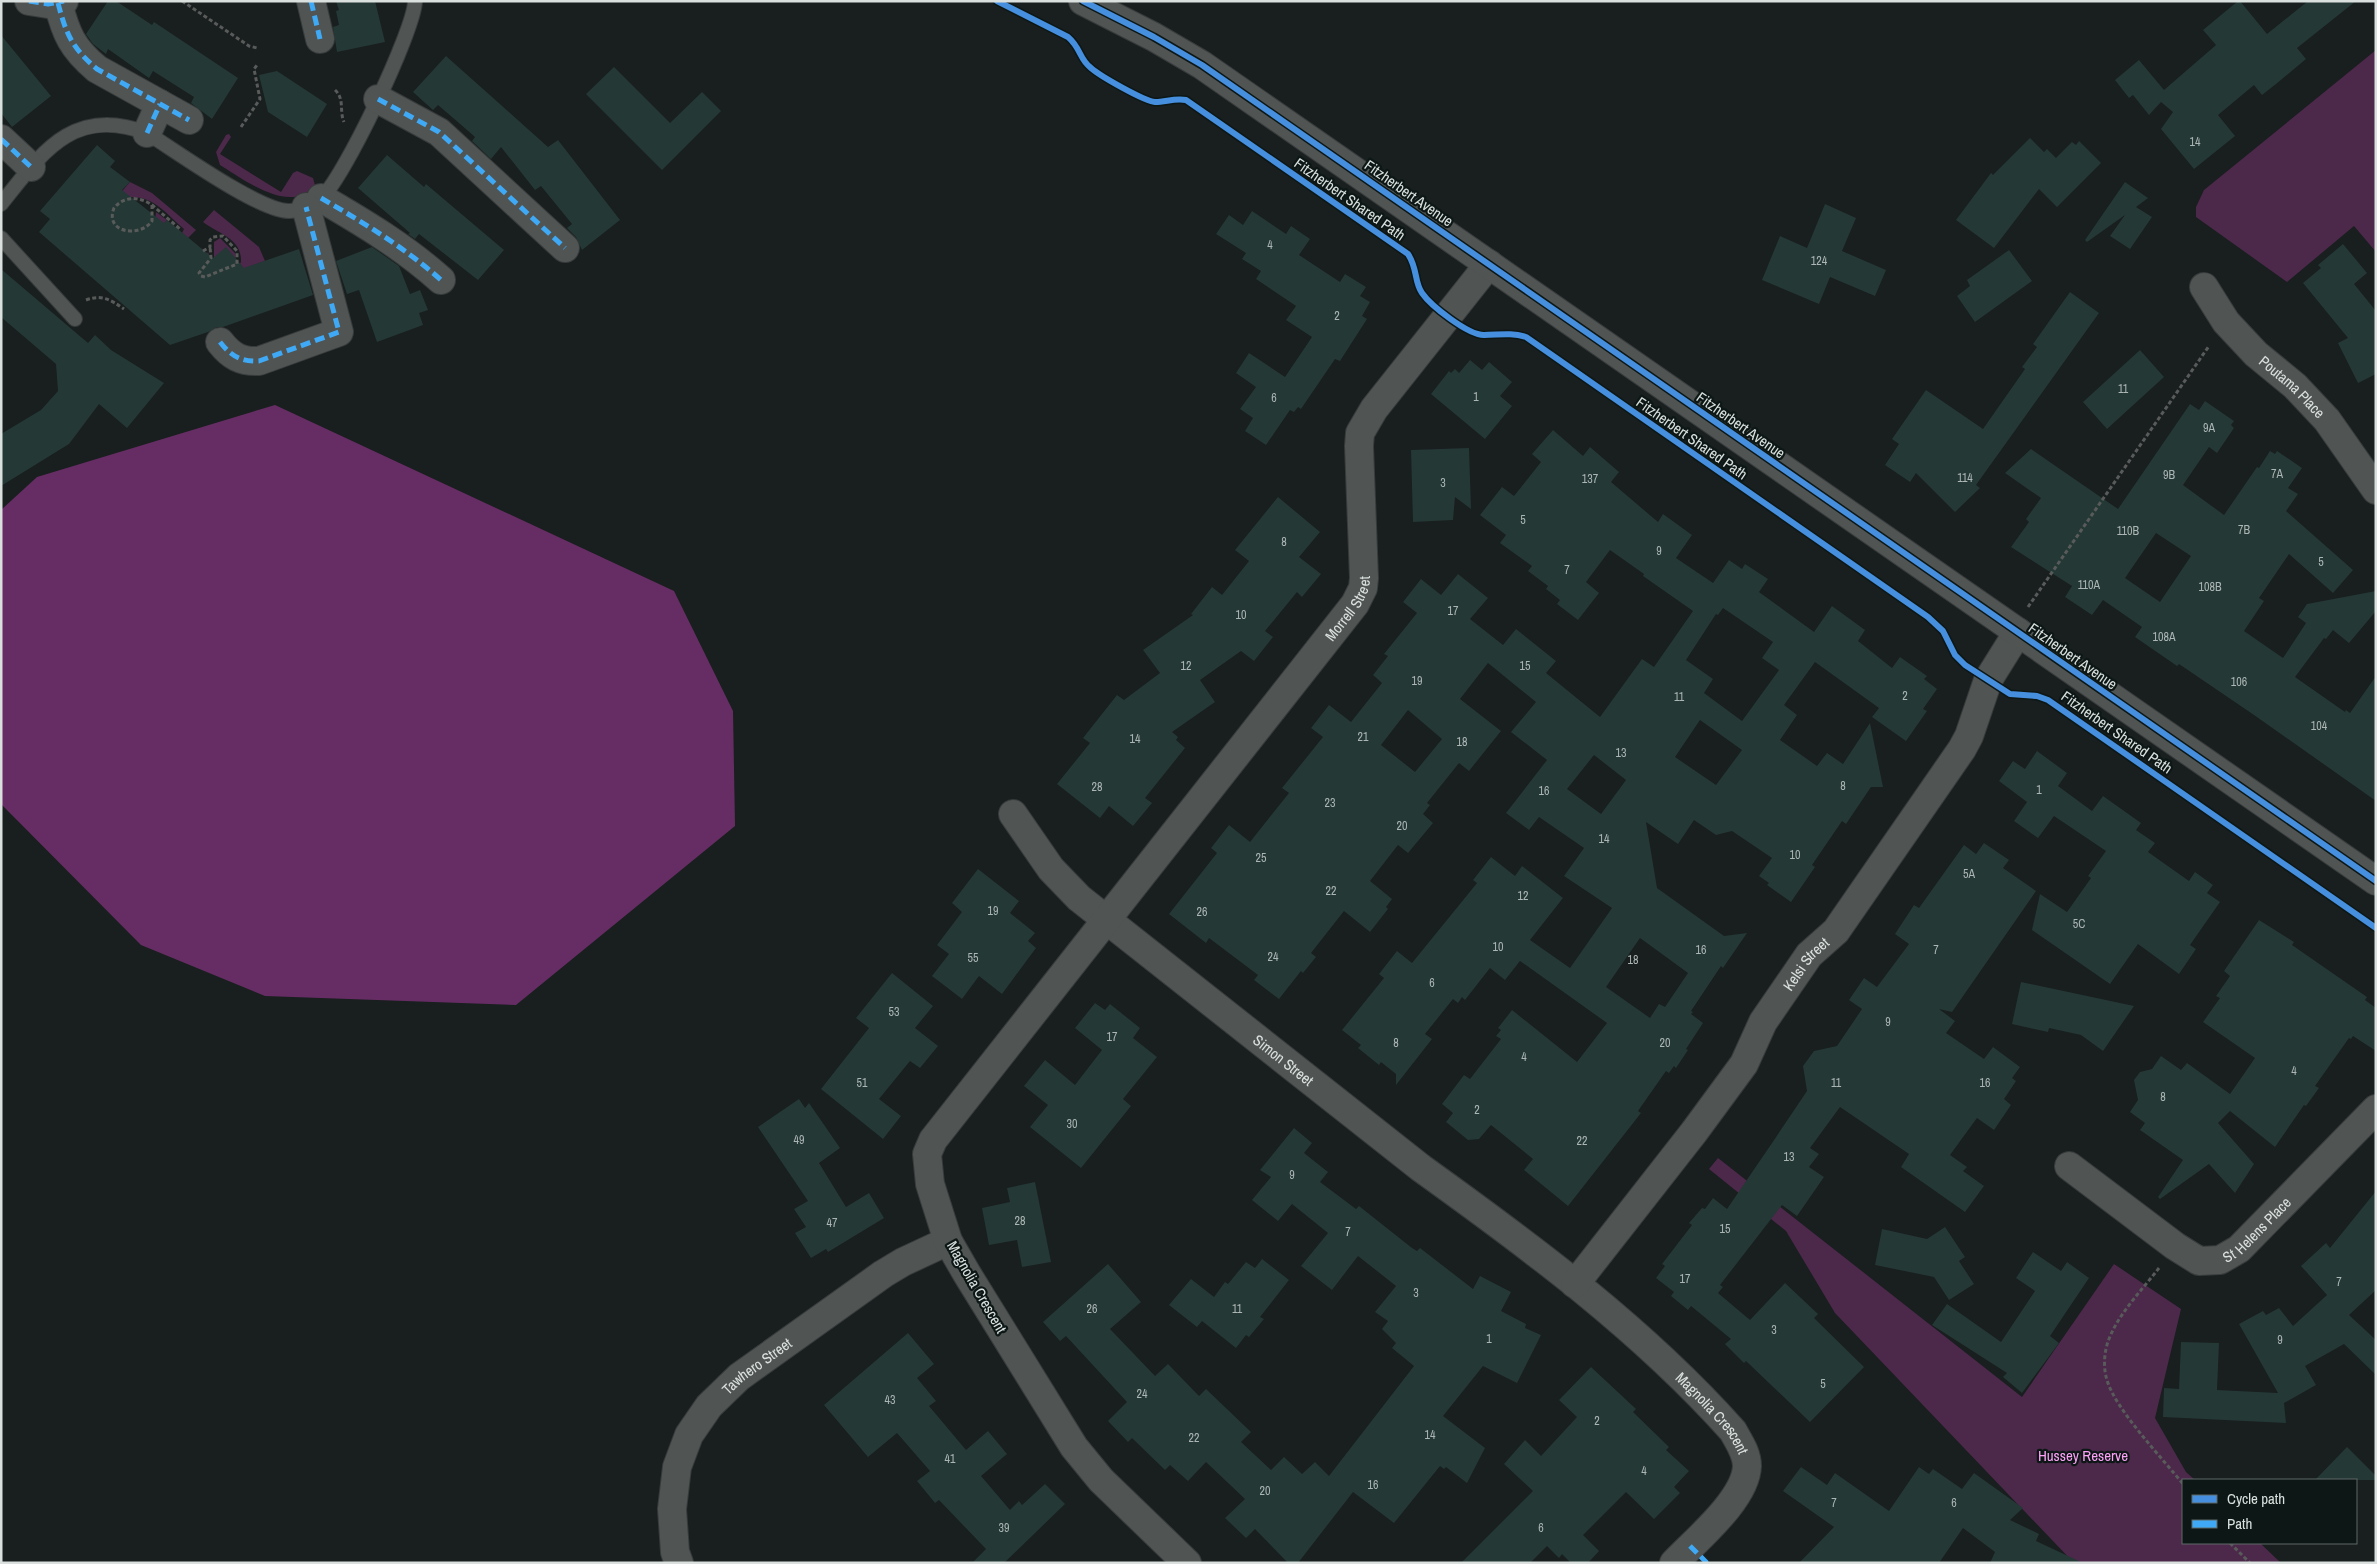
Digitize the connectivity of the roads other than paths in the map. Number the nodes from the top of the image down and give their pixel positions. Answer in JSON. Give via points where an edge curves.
{"nodes":[{"id":1,"x":29,"y":1,"type":"edge"},
{"id":2,"x":311,"y":1,"type":"edge"},
{"id":3,"x":415,"y":1,"type":"edge"},
{"id":4,"x":1083,"y":1,"type":"edge"},
{"id":5,"x":61,"y":2,"type":"edge"},
{"id":6,"x":320,"y":39,"type":"dead end"},
{"id":7,"x":378,"y":99,"type":"junction"},
{"id":8,"x":160,"y":104,"type":"junction"},
{"id":9,"x":190,"y":120,"type":"dead end"},
{"id":10,"x":146,"y":133,"type":"junction"},
{"id":11,"x":1,"y":139,"type":"edge"},
{"id":12,"x":31,"y":167,"type":"junction"},
{"id":13,"x":314,"y":203,"type":"junction"},
{"id":14,"x":1,"y":204,"type":"edge"},
{"id":15,"x":1,"y":238,"type":"edge"},
{"id":16,"x":565,"y":248,"type":"dead end"},
{"id":17,"x":1489,"y":264,"type":"junction"},
{"id":18,"x":441,"y":280,"type":"dead end"},
{"id":19,"x":2204,"y":287,"type":"dead end"},
{"id":20,"x":71,"y":314,"type":"road end"},
{"id":21,"x":220,"y":342,"type":"dead end"},
{"id":22,"x":2376,"y":490,"type":"edge"},
{"id":23,"x":2016,"y":631,"type":"junction"},
{"id":24,"x":1013,"y":814,"type":"dead end"},
{"id":25,"x":2376,"y":881,"type":"edge"},
{"id":26,"x":1105,"y":918,"type":"junction"},
{"id":27,"x":2376,"y":1110,"type":"edge"},
{"id":28,"x":2069,"y":1166,"type":"dead end"},
{"id":29,"x":948,"y":1241,"type":"junction"},
{"id":30,"x":1575,"y":1284,"type":"junction"},
{"id":31,"x":679,"y":1563,"type":"edge"},
{"id":32,"x":1187,"y":1563,"type":"edge"},
{"id":33,"x":1674,"y":1563,"type":"edge"}],
"edges":[{"from":1,"to":5,"type":"street"},
{"from":2,"to":6,"type":"street"},
{"from":3,"to":7,"type":"lane","via":[[407,33]]},
{"from":4,"to":17,"type":"street","name":"Fitzherbert Avenue","via":[[1202,65]]},
{"from":5,"to":8,"type":"street","via":[[67,35],[83,58]]},
{"from":7,"to":13,"type":"lane","via":[[332,183]]},
{"from":7,"to":16,"type":"street","via":[[439,132]]},
{"from":8,"to":9,"type":"street"},
{"from":8,"to":10,"type":"street"},
{"from":10,"to":12,"type":"lane","via":[[105,124],[88,127],[64,137],[47,149]]},
{"from":10,"to":13,"type":"lane","via":[[259,204],[291,211]]},
{"from":11,"to":12,"type":"street"},
{"from":12,"to":14,"type":"lane"},
{"from":13,"to":18,"type":"street","via":[[384,234]]},
{"from":13,"to":21,"type":"street","via":[[339,332],[259,361],[246,362],[236,358]]},
{"from":15,"to":20,"type":"lane"},
{"from":17,"to":23,"type":"street","name":"Fitzherbert Avenue"},
{"from":17,"to":26,"type":"street","name":"Morrell Street","via":[[1374,409],[1360,433],[1364,578],[1360,596]]},
{"from":19,"to":22,"type":"street","name":"Poutama Place","via":[[2226,322],[2320,413]]},
{"from":23,"to":25,"type":"street","name":"Fitzherbert Avenue"},
{"from":23,"to":30,"type":"street","name":"Kelsi Street","via":[[1988,680],[1962,749],[1836,931],[1804,963],[1763,1022],[1744,1064]]},
{"from":24,"to":26,"type":"street","name":"Simon Street","via":[[1065,885]]},
{"from":26,"to":29,"type":"street","name":"Magnolia Crescent","via":[[933,1140],[928,1154],[930,1184]]},
{"from":26,"to":30,"type":"street","name":"Simon Street","via":[[1421,1168]]},
{"from":27,"to":28,"type":"street","name":"St Helens Place","via":[[2239,1249],[2220,1260],[2198,1261]]},
{"from":29,"to":31,"type":"street","name":"Tawhero Street","via":[[883,1274],[739,1377],[709,1406],[689,1435],[677,1467],[672,1509],[675,1552]]},
{"from":29,"to":32,"type":"street","name":"Magnolia Crescent","via":[[1074,1447],[1101,1480]]},
{"from":30,"to":33,"type":"street","name":"Magnolia Crescent","via":[[1616,1317],[1717,1413],[1733,1431],[1744,1451],[1747,1467],[1742,1487]]}]}
